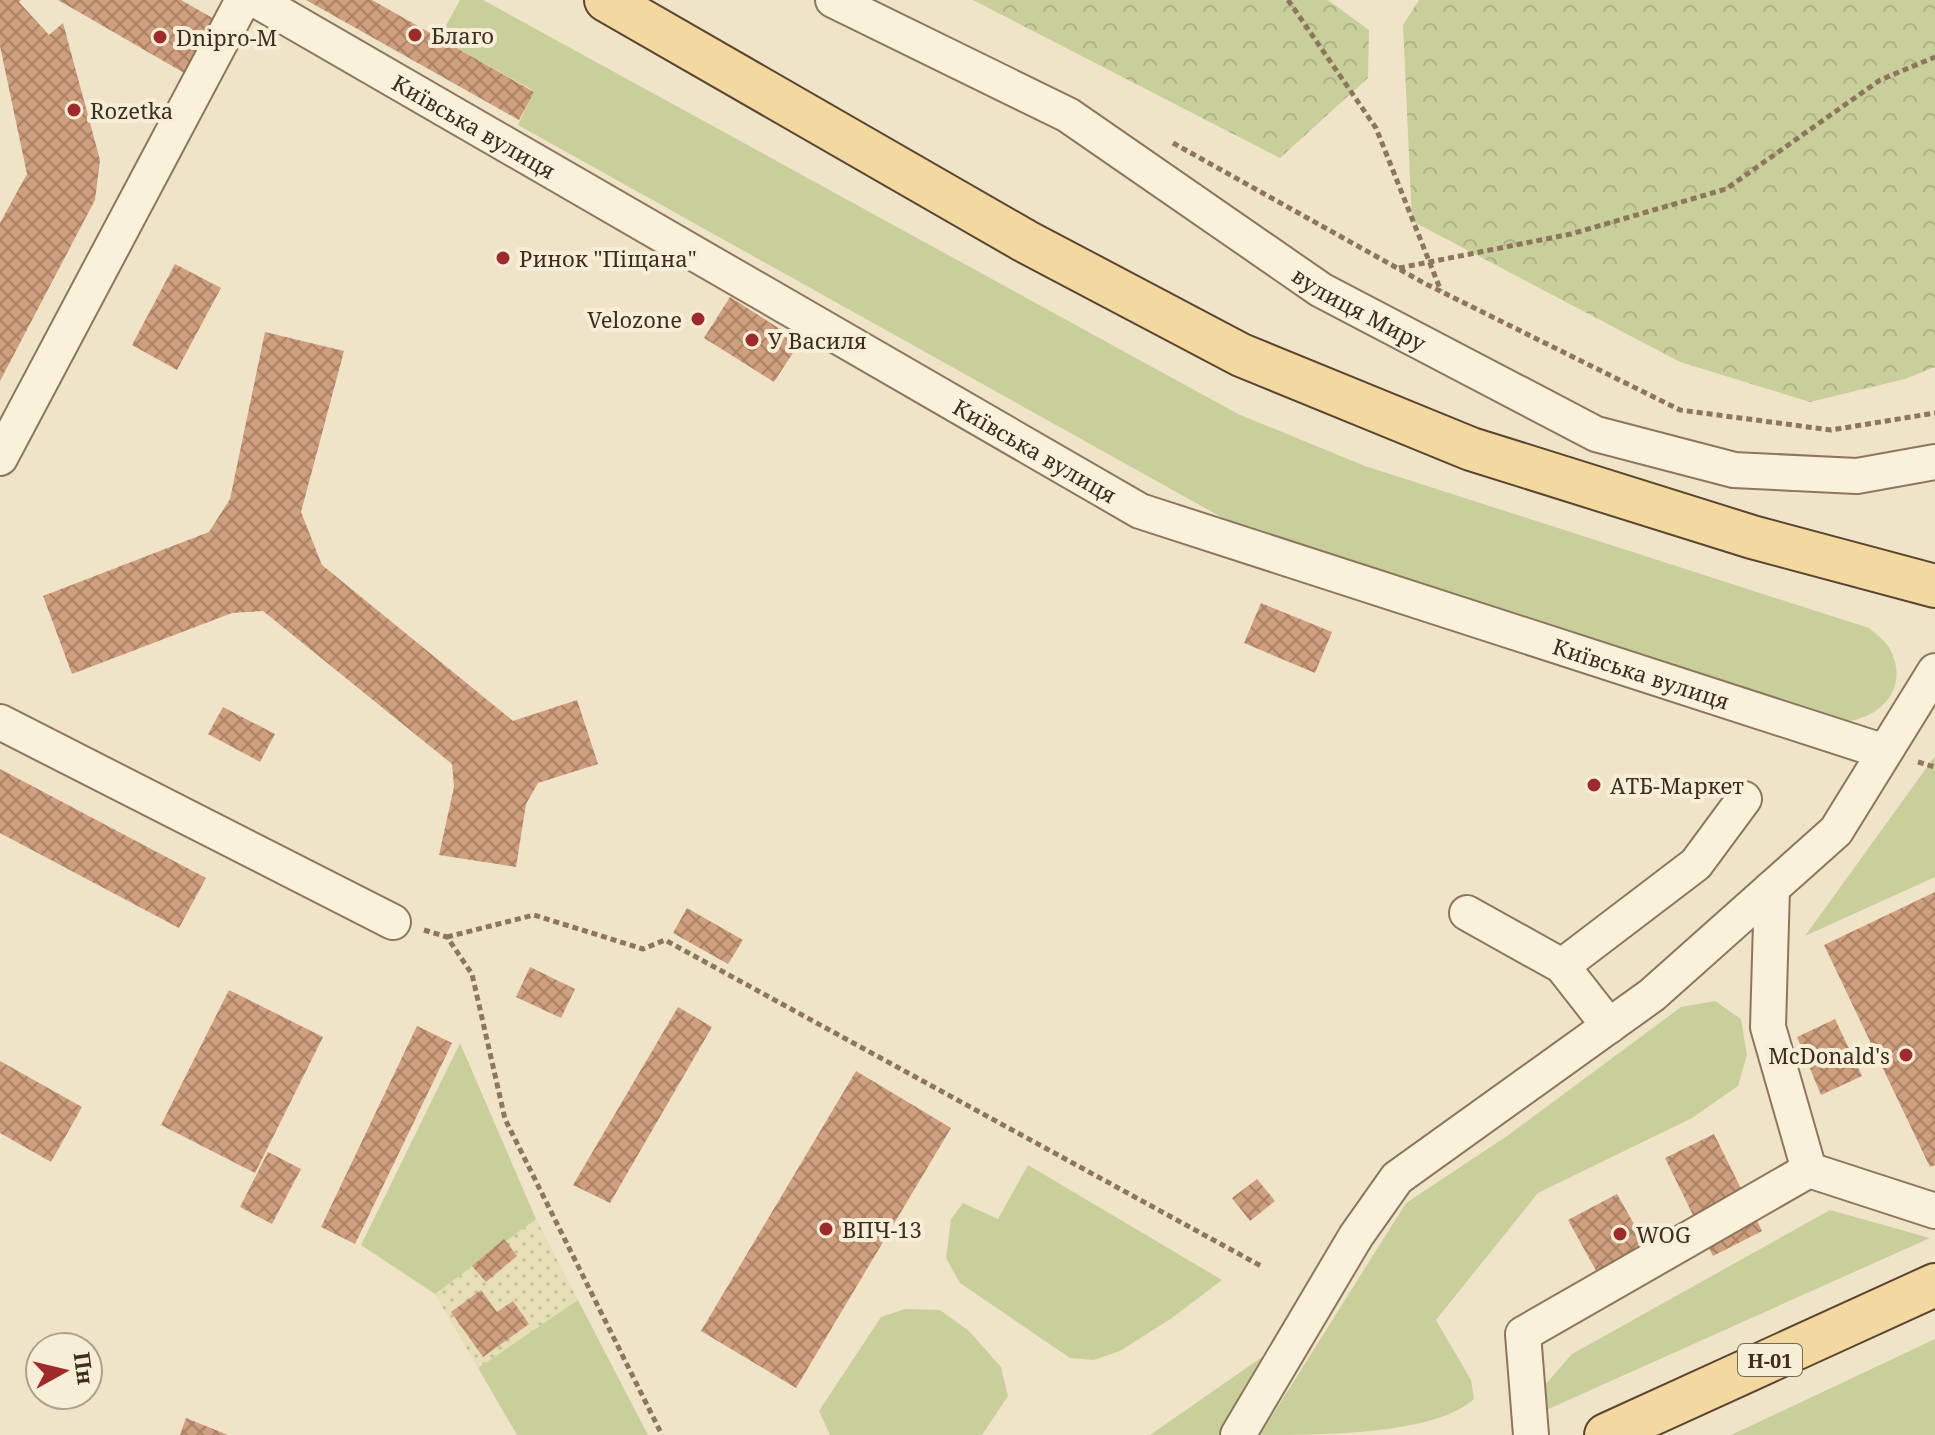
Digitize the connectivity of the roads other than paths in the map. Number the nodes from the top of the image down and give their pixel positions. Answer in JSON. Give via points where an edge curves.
{"nodes":[{"id":1,"x":243,"y":0,"type":"edge"},
{"id":2,"x":256,"y":0,"type":"edge"},
{"id":3,"x":606,"y":0,"type":"edge"},
{"id":4,"x":853,"y":5,"type":"edge"},
{"id":5,"x":0,"y":458,"type":"edge"},
{"id":6,"x":1935,"y":462,"type":"edge"},
{"id":7,"x":1935,"y":586,"type":"edge"},
{"id":8,"x":1935,"y":671,"type":"edge"},
{"id":9,"x":0,"y":722,"type":"edge"},
{"id":10,"x":1882,"y":751,"type":"junction"},
{"id":11,"x":1744,"y":799,"type":"dead end"},
{"id":12,"x":1772,"y":888,"type":"junction"},
{"id":13,"x":1467,"y":913,"type":"dead end"},
{"id":14,"x":393,"y":922,"type":"road end"},
{"id":15,"x":1562,"y":966,"type":"junction"},
{"id":16,"x":1609,"y":1026,"type":"junction"},
{"id":17,"x":1809,"y":1170,"type":"junction"},
{"id":18,"x":1935,"y":1211,"type":"edge"},
{"id":19,"x":1935,"y":1285,"type":"edge"},
{"id":20,"x":1238,"y":1435,"type":"edge"},
{"id":21,"x":1531,"y":1435,"type":"edge"},
{"id":22,"x":1606,"y":1435,"type":"edge"}],
"edges":[{"from":1,"to":5,"type":"street"},
{"from":2,"to":10,"type":"street","name":"Київська вулиця","via":[[1140,511]]},
{"from":3,"to":7,"type":"main road","via":[[1025,241],[1241,355],[1471,449],[1752,537]]},
{"from":4,"to":6,"type":"street","name":"вулиця Миру","via":[[1068,115],[1321,290],[1596,434],[1734,470],[1857,476]]},
{"from":8,"to":10,"type":"street"},
{"from":9,"to":14,"type":"street"},
{"from":10,"to":12,"type":"street","via":[[1836,831]]},
{"from":11,"to":15,"type":"street","via":[[1696,864]]},
{"from":12,"to":16,"type":"street","via":[[1652,995]]},
{"from":12,"to":17,"type":"street","via":[[1768,1027]]},
{"from":13,"to":15,"type":"street"},
{"from":15,"to":16,"type":"street"},
{"from":16,"to":20,"type":"street","via":[[1397,1178],[1356,1236]]},
{"from":17,"to":18,"type":"street"},
{"from":17,"to":21,"type":"street","via":[[1523,1334]]},
{"from":19,"to":22,"type":"main road","number":"Н-01"}]}
